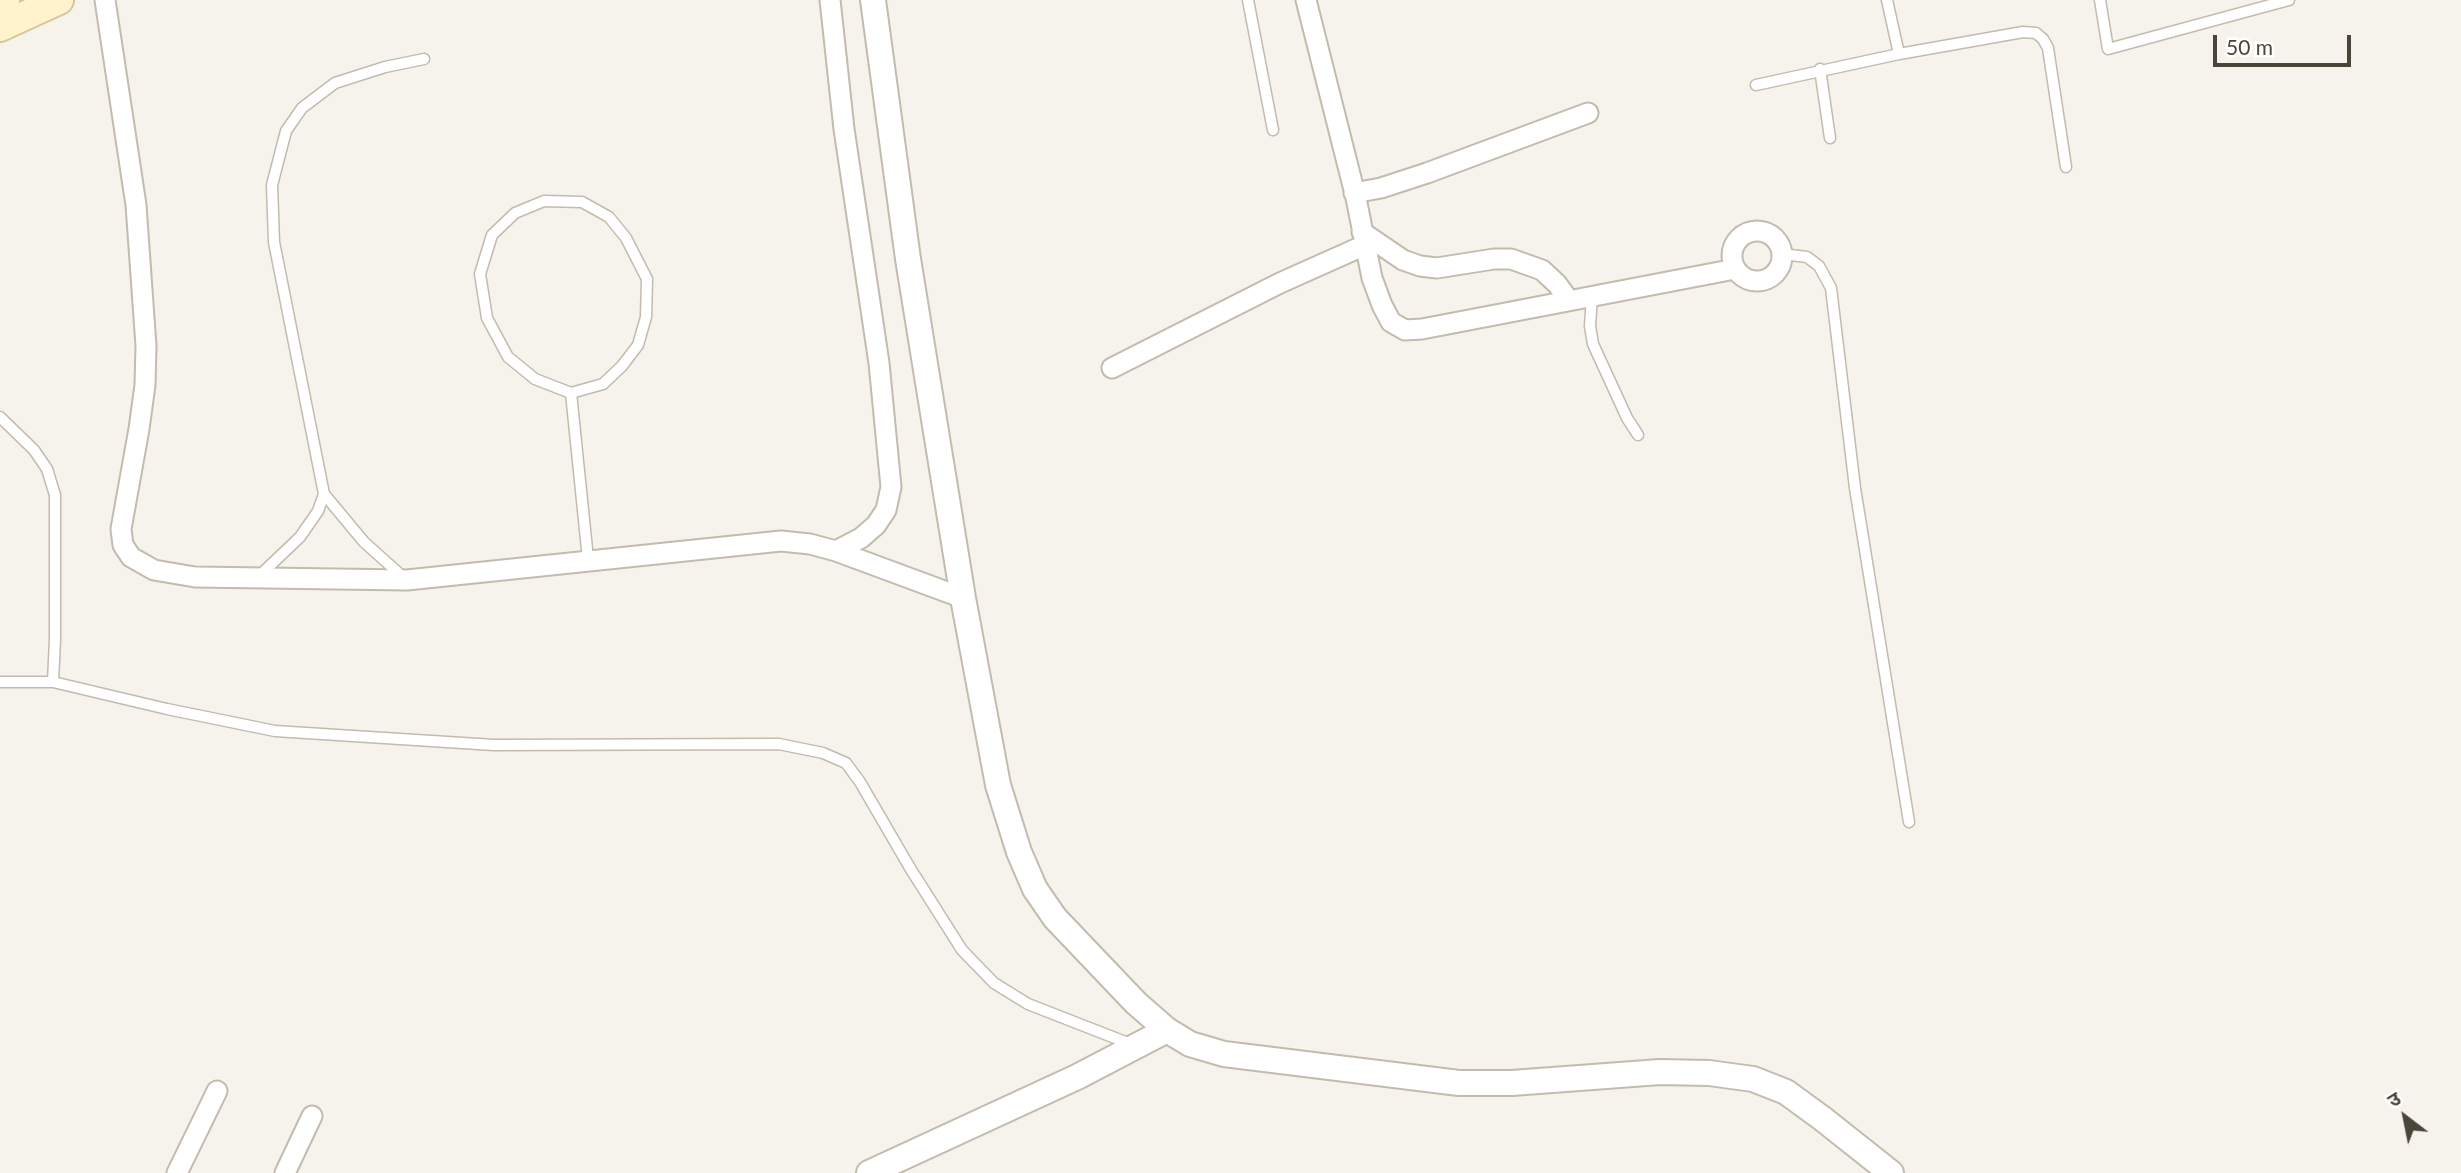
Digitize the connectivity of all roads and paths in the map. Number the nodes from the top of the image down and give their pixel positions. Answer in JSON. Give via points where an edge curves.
{"nodes":[{"id":1,"x":60,"y":0,"type":"edge"},
{"id":2,"x":105,"y":0,"type":"edge"},
{"id":3,"x":830,"y":0,"type":"edge"},
{"id":4,"x":873,"y":0,"type":"edge"},
{"id":5,"x":1248,"y":0,"type":"edge"},
{"id":6,"x":1306,"y":0,"type":"edge"},
{"id":7,"x":1887,"y":0,"type":"edge"},
{"id":8,"x":2100,"y":0,"type":"edge"},
{"id":9,"x":2289,"y":0,"type":"edge"},
{"id":10,"x":0,"y":27,"type":"edge"},
{"id":11,"x":1899,"y":54,"type":"junction"},
{"id":12,"x":424,"y":59,"type":"dead end"},
{"id":13,"x":1820,"y":69,"type":"junction"},
{"id":14,"x":1756,"y":85,"type":"dead end"},
{"id":15,"x":1588,"y":113,"type":"dead end"},
{"id":16,"x":1273,"y":130,"type":"dead end"},
{"id":17,"x":1830,"y":138,"type":"dead end"},
{"id":18,"x":2066,"y":167,"type":"dead end"},
{"id":19,"x":1354,"y":193,"type":"junction"},
{"id":20,"x":1364,"y":239,"type":"junction"},
{"id":21,"x":1782,"y":254,"type":"junction"},
{"id":22,"x":1735,"y":269,"type":"junction"},
{"id":23,"x":1592,"y":295,"type":"junction"},
{"id":24,"x":1568,"y":299,"type":"junction"},
{"id":25,"x":1112,"y":368,"type":"dead end"},
{"id":26,"x":571,"y":393,"type":"junction"},
{"id":27,"x":0,"y":416,"type":"edge"},
{"id":28,"x":1638,"y":435,"type":"dead end"},
{"id":29,"x":324,"y":494,"type":"junction"},
{"id":30,"x":836,"y":551,"type":"junction"},
{"id":31,"x":588,"y":559,"type":"junction"},
{"id":32,"x":256,"y":578,"type":"junction"},
{"id":33,"x":407,"y":580,"type":"junction"},
{"id":34,"x":963,"y":598,"type":"junction"},
{"id":35,"x":0,"y":682,"type":"edge"},
{"id":36,"x":53,"y":682,"type":"junction"},
{"id":37,"x":1909,"y":822,"type":"dead end"},
{"id":38,"x":1167,"y":1030,"type":"junction"},
{"id":39,"x":1137,"y":1046,"type":"junction"},
{"id":40,"x":217,"y":1091,"type":"dead end"},
{"id":41,"x":312,"y":1116,"type":"dead end"},
{"id":42,"x":177,"y":1173,"type":"edge"},
{"id":43,"x":285,"y":1173,"type":"edge"},
{"id":44,"x":869,"y":1173,"type":"edge"},
{"id":45,"x":1891,"y":1173,"type":"edge"}],
"edges":[{"from":1,"to":10,"type":"main road"},
{"from":2,"to":32,"type":"street","via":[[136,205],[146,346],[139,429],[121,529],[123,545],[131,557],[154,570],[195,578]]},
{"from":3,"to":30,"type":"street","via":[[844,130],[879,363],[891,487],[886,510],[876,525]]},
{"from":4,"to":34,"type":"street","via":[[908,259]]},
{"from":5,"to":16,"type":"lane"},
{"from":6,"to":19,"type":"street"},
{"from":7,"to":11,"type":"lane"},
{"from":8,"to":9,"type":"lane","via":[[2108,50]]},
{"from":11,"to":13,"type":"lane"},
{"from":11,"to":18,"type":"lane","via":[[2036,33],[2048,48]]},
{"from":12,"to":29,"type":"lane","via":[[335,83],[302,108],[286,131],[277,158],[272,185],[274,242]]},
{"from":13,"to":14,"type":"lane"},
{"from":13,"to":17,"type":"lane"},
{"from":15,"to":19,"type":"street","via":[[1427,173]]},
{"from":19,"to":20,"type":"street"},
{"from":20,"to":24,"type":"street","via":[[1420,266],[1511,259],[1542,270]]},
{"from":20,"to":24,"type":"street","via":[[1381,305],[1391,322],[1405,330]]},
{"from":20,"to":25,"type":"street"},
{"from":21,"to":22,"type":"street","via":[[1778,270],[1764,280],[1747,280]]},
{"from":21,"to":22,"type":"street","via":[[1776,239],[1753,231],[1734,245]]},
{"from":21,"to":37,"type":"lane","via":[[1807,257],[1819,266],[1831,288],[1855,488]]},
{"from":22,"to":23,"type":"street"},
{"from":23,"to":24,"type":"street"},
{"from":23,"to":28,"type":"lane","via":[[1593,344]]},
{"from":26,"to":26,"type":"lane","via":[[535,379],[508,357],[487,318],[480,274],[492,235],[515,213],[544,201],[582,202],[609,218],[626,238],[647,279],[646,317],[638,345],[603,384]]},
{"from":26,"to":31,"type":"lane"},
{"from":27,"to":36,"type":"lane","via":[[34,450],[47,469],[55,495]]},
{"from":29,"to":32,"type":"lane","via":[[300,537]]},
{"from":29,"to":33,"type":"lane","via":[[370,549]]},
{"from":30,"to":31,"type":"street","via":[[781,541]]},
{"from":30,"to":34,"type":"street"},
{"from":31,"to":33,"type":"street"},
{"from":32,"to":33,"type":"street"},
{"from":34,"to":38,"type":"street","via":[[998,785],[1035,889],[1076,942]]},
{"from":35,"to":36,"type":"lane"},
{"from":36,"to":39,"type":"lane","via":[[275,731],[494,745],[779,744],[823,753],[846,763],[962,950],[995,983],[1028,1004]]},
{"from":38,"to":39,"type":"street"},
{"from":38,"to":45,"type":"street","via":[[1190,1044],[1224,1054],[1458,1083],[1660,1072],[1753,1079],[1786,1092]]},
{"from":39,"to":44,"type":"street"},
{"from":40,"to":42,"type":"street"},
{"from":41,"to":43,"type":"street"}]}
